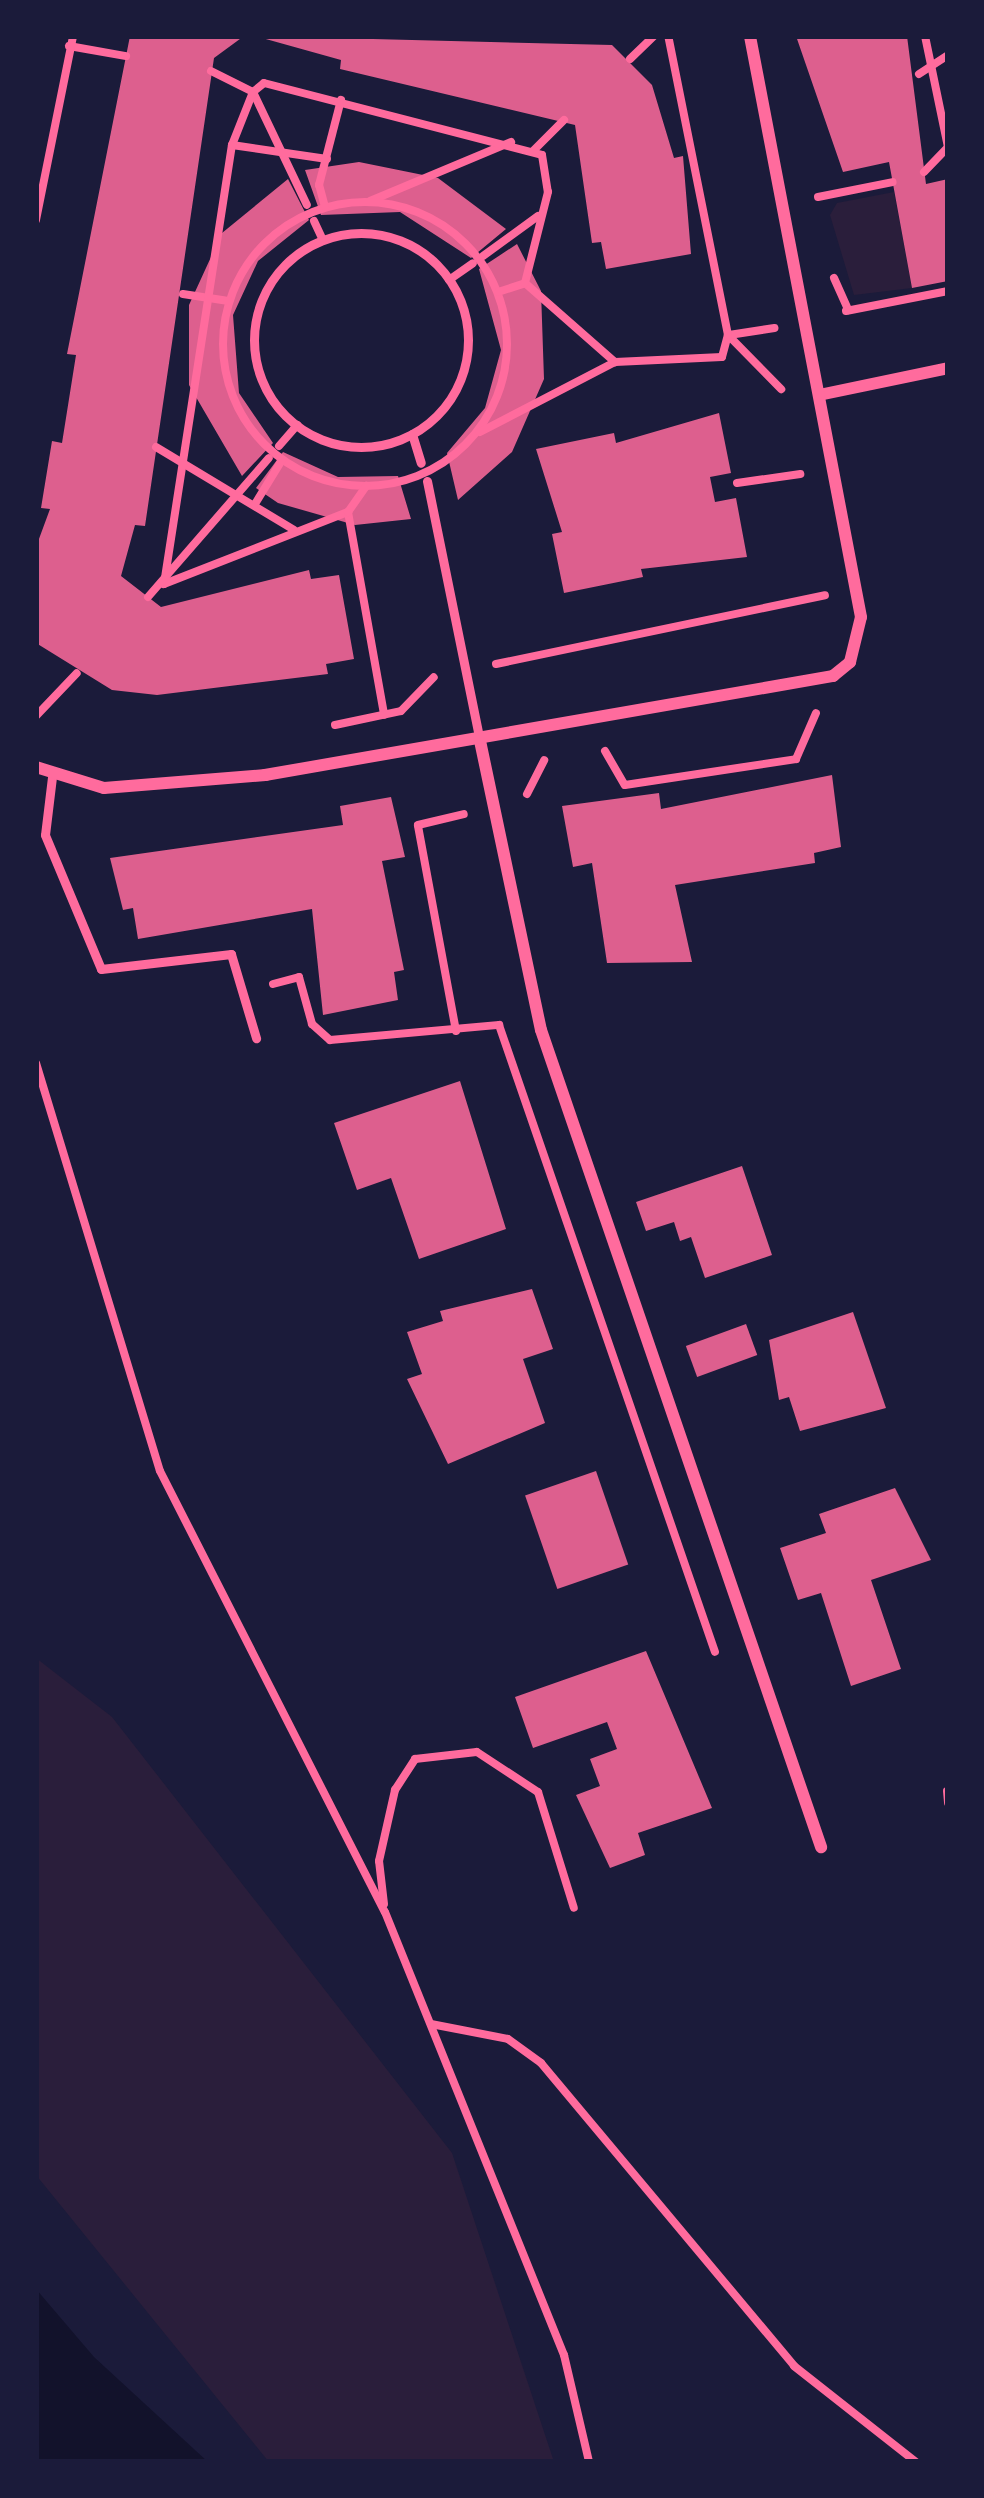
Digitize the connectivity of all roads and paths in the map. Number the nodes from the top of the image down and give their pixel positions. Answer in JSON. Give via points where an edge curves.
{"nodes":[{"id":1,"x":654,"y":36,"type":"edge"},
{"id":2,"x":668,"y":36,"type":"edge"},
{"id":3,"x":750,"y":36,"type":"edge"},
{"id":4,"x":925,"y":36,"type":"edge"},
{"id":5,"x":71,"y":41,"type":"edge"},
{"id":6,"x":948,"y":55,"type":"edge"},
{"id":7,"x":126,"y":56,"type":"dead end"},
{"id":8,"x":630,"y":59,"type":"dead end"},
{"id":9,"x":930,"y":67,"type":"junction"},
{"id":10,"x":212,"y":71,"type":"dead end"},
{"id":11,"x":919,"y":74,"type":"dead end"},
{"id":12,"x":253,"y":92,"type":"junction"},
{"id":13,"x":341,"y":100,"type":"junction"},
{"id":14,"x":565,"y":120,"type":"dead end"},
{"id":15,"x":512,"y":141,"type":"junction"},
{"id":16,"x":232,"y":145,"type":"junction"},
{"id":17,"x":948,"y":147,"type":"edge"},
{"id":18,"x":532,"y":151,"type":"junction"},
{"id":19,"x":285,"y":154,"type":"junction"},
{"id":20,"x":327,"y":159,"type":"junction"},
{"id":21,"x":924,"y":172,"type":"dead end"},
{"id":22,"x":892,"y":182,"type":"dead end"},
{"id":23,"x":818,"y":197,"type":"dead end"},
{"id":24,"x":368,"y":201,"type":"junction"},
{"id":25,"x":307,"y":205,"type":"dead end"},
{"id":26,"x":325,"y":207,"type":"junction"},
{"id":27,"x":539,"y":215,"type":"junction"},
{"id":28,"x":36,"y":220,"type":"edge"},
{"id":29,"x":314,"y":221,"type":"dead end"},
{"id":30,"x":323,"y":240,"type":"junction"},
{"id":31,"x":483,"y":256,"type":"dead end"},
{"id":32,"x":473,"y":263,"type":"dead end"},
{"id":33,"x":449,"y":280,"type":"junction"},
{"id":34,"x":525,"y":283,"type":"junction"},
{"id":35,"x":948,"y":291,"type":"edge"},
{"id":36,"x":498,"y":292,"type":"junction"},
{"id":37,"x":183,"y":294,"type":"dead end"},
{"id":38,"x":210,"y":299,"type":"junction"},
{"id":39,"x":228,"y":301,"type":"junction"},
{"id":40,"x":848,"y":310,"type":"dead end"},
{"id":41,"x":728,"y":335,"type":"junction"},
{"id":42,"x":615,"y":362,"type":"junction"},
{"id":43,"x":948,"y":368,"type":"edge"},
{"id":44,"x":819,"y":395,"type":"junction"},
{"id":45,"x":787,"y":411,"type":"dead end"},
{"id":46,"x":297,"y":425,"type":"junction"},
{"id":47,"x":412,"y":434,"type":"junction"},
{"id":48,"x":279,"y":446,"type":"dead end"},
{"id":49,"x":156,"y":447,"type":"dead end"},
{"id":50,"x":795,"y":453,"type":"dead end"},
{"id":51,"x":178,"y":456,"type":"junction"},
{"id":52,"x":269,"y":458,"type":"dead end"},
{"id":53,"x":282,"y":460,"type":"junction"},
{"id":54,"x":421,"y":463,"type":"dead end"},
{"id":55,"x":428,"y":481,"type":"dead end"},
{"id":56,"x":737,"y":483,"type":"dead end"},
{"id":57,"x":238,"y":494,"type":"junction"},
{"id":58,"x":255,"y":504,"type":"junction"},
{"id":59,"x":348,"y":512,"type":"junction"},
{"id":60,"x":295,"y":530,"type":"junction"},
{"id":61,"x":164,"y":584,"type":"junction"},
{"id":62,"x":148,"y":597,"type":"dead end"},
{"id":63,"x":819,"y":597,"type":"dead end"},
{"id":64,"x":466,"y":670,"type":"junction"},
{"id":65,"x":77,"y":673,"type":"dead end"},
{"id":66,"x":833,"y":676,"type":"junction"},
{"id":67,"x":36,"y":716,"type":"edge"},
{"id":68,"x":479,"y":736,"type":"junction"},
{"id":69,"x":596,"y":752,"type":"dead end"},
{"id":70,"x":563,"y":754,"type":"dead end"},
{"id":71,"x":36,"y":767,"type":"edge"},
{"id":72,"x":52,"y":776,"type":"junction"},
{"id":73,"x":490,"y":808,"type":"junction"},
{"id":74,"x":248,"y":991,"type":"junction"},
{"id":75,"x":456,"y":1030,"type":"junction"},
{"id":76,"x":256,"y":1038,"type":"dead end"},
{"id":77,"x":36,"y":1064,"type":"edge"},
{"id":78,"x":722,"y":1671,"type":"dead end"},
{"id":79,"x":947,"y":1791,"type":"edge"},
{"id":80,"x":948,"y":1803,"type":"edge"},
{"id":81,"x":820,"y":1847,"type":"dead end"},
{"id":82,"x":574,"y":1908,"type":"dead end"},
{"id":83,"x":385,"y":1912,"type":"junction"},
{"id":84,"x":431,"y":2024,"type":"junction"},
{"id":85,"x":589,"y":2462,"type":"edge"},
{"id":86,"x":916,"y":2462,"type":"edge"}],
"edges":[{"from":1,"to":8,"type":"path"},
{"from":2,"to":41,"type":"path"},
{"from":3,"to":44,"type":"street"},
{"from":4,"to":9,"type":"path"},
{"from":5,"to":7,"type":"path"},
{"from":5,"to":28,"type":"path"},
{"from":6,"to":9,"type":"path"},
{"from":9,"to":11,"type":"path"},
{"from":9,"to":17,"type":"path"},
{"from":10,"to":12,"type":"path"},
{"from":12,"to":13,"type":"path","via":[[264,83]]},
{"from":12,"to":16,"type":"path"},
{"from":12,"to":19,"type":"path"},
{"from":13,"to":15,"type":"path"},
{"from":13,"to":20,"type":"path"},
{"from":14,"to":18,"type":"path"},
{"from":15,"to":18,"type":"path"},
{"from":15,"to":24,"type":"path"},
{"from":16,"to":19,"type":"path"},
{"from":16,"to":38,"type":"path"},
{"from":17,"to":21,"type":"path"},
{"from":18,"to":27,"type":"path","via":[[548,170]]},
{"from":19,"to":20,"type":"path"},
{"from":19,"to":25,"type":"path"},
{"from":20,"to":26,"type":"path"},
{"from":22,"to":23,"type":"path"},
{"from":24,"to":26,"type":"path"},
{"from":24,"to":36,"type":"path","via":[[456,234]]},
{"from":26,"to":39,"type":"path","via":[[265,242]]},
{"from":27,"to":31,"type":"path"},
{"from":27,"to":34,"type":"path"},
{"from":29,"to":30,"type":"path"},
{"from":30,"to":33,"type":"lane","via":[[401,241]]},
{"from":30,"to":46,"type":"lane","via":[[274,278],[255,325],[260,375]]},
{"from":32,"to":33,"type":"path"},
{"from":33,"to":47,"type":"lane","via":[[466,321],[465,365],[446,405]]},
{"from":34,"to":36,"type":"path"},
{"from":34,"to":42,"type":"path"},
{"from":35,"to":40,"type":"path"},
{"from":36,"to":42,"type":"path","via":[[507,355],[475,435]]},
{"from":37,"to":38,"type":"path"},
{"from":38,"to":39,"type":"path"},
{"from":38,"to":51,"type":"path"},
{"from":39,"to":53,"type":"path","via":[[230,390]]},
{"from":41,"to":42,"type":"path","via":[[722,357]]},
{"from":41,"to":45,"type":"path","via":[[772,374]]},
{"from":43,"to":44,"type":"street"},
{"from":44,"to":66,"type":"street","via":[[861,617],[850,662]]},
{"from":46,"to":47,"type":"lane","via":[[346,446]]},
{"from":46,"to":48,"type":"path"},
{"from":47,"to":54,"type":"lane"},
{"from":49,"to":51,"type":"path"},
{"from":50,"to":56,"type":"path","via":[[800,474]]},
{"from":51,"to":57,"type":"path"},
{"from":51,"to":61,"type":"path"},
{"from":52,"to":57,"type":"path"},
{"from":53,"to":58,"type":"path"},
{"from":53,"to":59,"type":"path","via":[[366,486]]},
{"from":55,"to":64,"type":"lane"},
{"from":57,"to":58,"type":"path"},
{"from":57,"to":61,"type":"path"},
{"from":58,"to":60,"type":"path"},
{"from":59,"to":60,"type":"path"},
{"from":59,"to":64,"type":"path","via":[[384,715],[419,700],[433,677]]},
{"from":60,"to":61,"type":"path"},
{"from":61,"to":62,"type":"path"},
{"from":63,"to":64,"type":"path"},
{"from":64,"to":68,"type":"lane"},
{"from":65,"to":67,"type":"path"},
{"from":66,"to":68,"type":"street"},
{"from":66,"to":69,"type":"path","via":[[796,759],[625,784],[612,751]]},
{"from":68,"to":72,"type":"street","via":[[266,775],[104,788]]},
{"from":68,"to":73,"type":"street"},
{"from":70,"to":73,"type":"path","via":[[537,767],[525,800]]},
{"from":71,"to":72,"type":"street"},
{"from":72,"to":74,"type":"lane","via":[[45,835],[101,970],[231,954]]},
{"from":73,"to":75,"type":"path","via":[[418,825]]},
{"from":73,"to":81,"type":"street","via":[[541,1030]]},
{"from":74,"to":75,"type":"path","via":[[298,977],[312,1024],[330,1040]]},
{"from":74,"to":76,"type":"lane"},
{"from":75,"to":78,"type":"path","via":[[500,1025]]},
{"from":77,"to":83,"type":"path","via":[[160,1471]]},
{"from":79,"to":80,"type":"path"},
{"from":82,"to":83,"type":"path","via":[[538,1792],[508,1762],[442,1752],[415,1759],[395,1790],[379,1862]]},
{"from":83,"to":84,"type":"path"},
{"from":84,"to":85,"type":"path","via":[[565,2355]]},
{"from":84,"to":86,"type":"path","via":[[508,2039],[541,2063],[794,2366]]}]}
